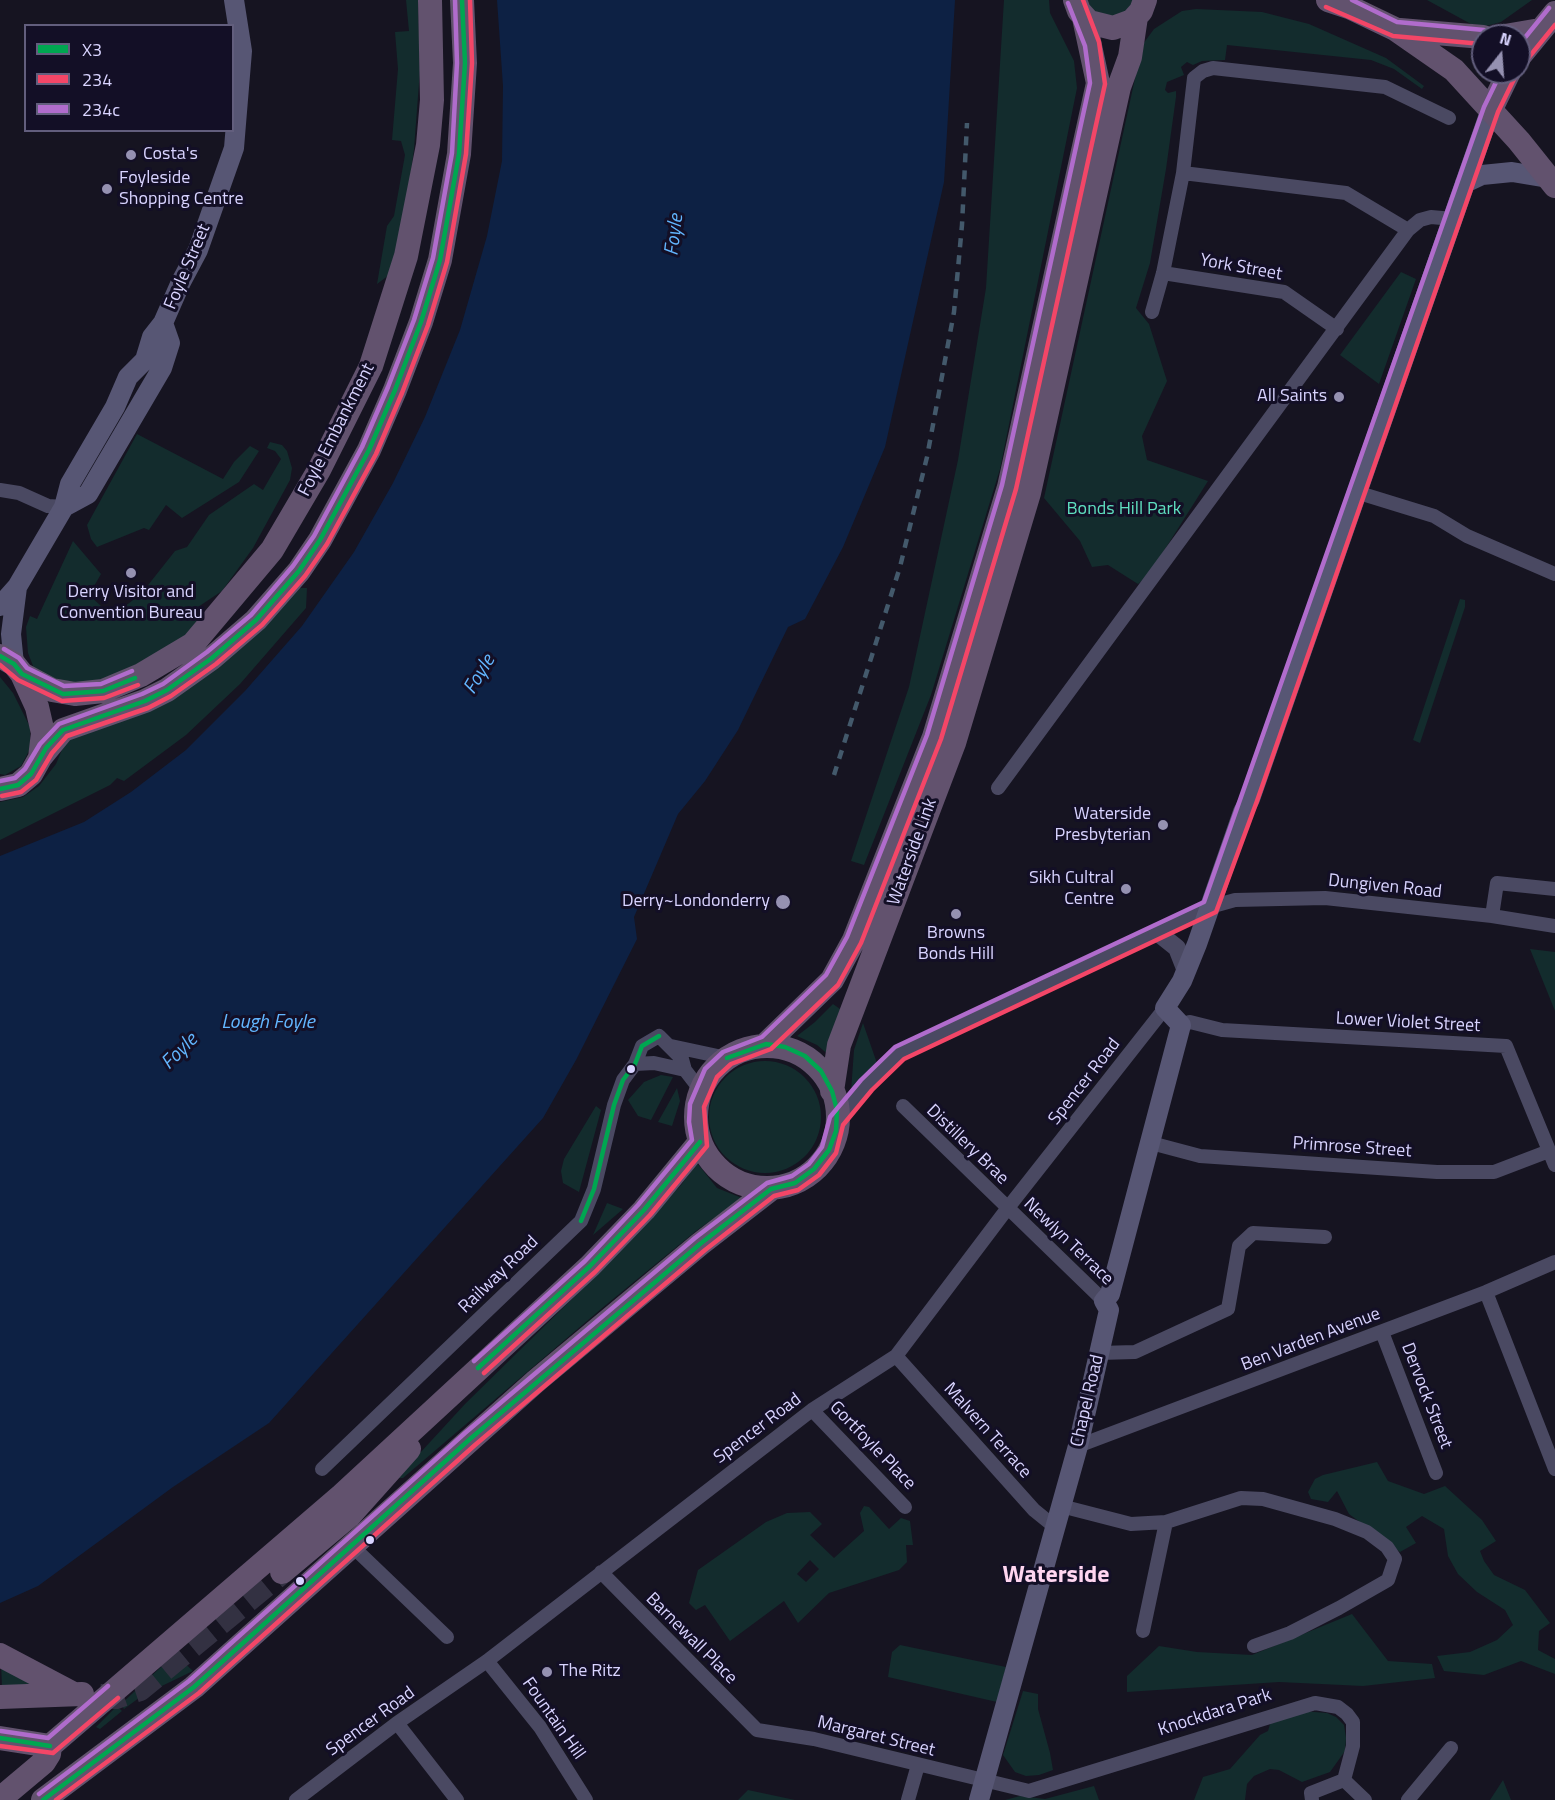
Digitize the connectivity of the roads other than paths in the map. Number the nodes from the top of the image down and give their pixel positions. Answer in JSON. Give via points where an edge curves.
{"nodes":[{"id":1,"x":234,"y":0,"type":"edge"},
{"id":2,"x":430,"y":0,"type":"edge"},
{"id":3,"x":462,"y":0,"type":"edge"},
{"id":4,"x":1162,"y":0,"type":"edge"},
{"id":5,"x":1328,"y":0,"type":"edge"},
{"id":6,"x":1079,"y":9,"type":"edge"},
{"id":7,"x":1141,"y":9,"type":"edge"},
{"id":8,"x":1547,"y":22,"type":"edge"},
{"id":9,"x":1531,"y":27,"type":"edge"},
{"id":10,"x":1395,"y":30,"type":"junction"},
{"id":11,"x":1471,"y":36,"type":"edge"},
{"id":12,"x":1531,"y":42,"type":"edge"},
{"id":13,"x":1503,"y":84,"type":"edge"},
{"id":14,"x":1491,"y":109,"type":"junction"},
{"id":15,"x":1449,"y":118,"type":"dead end"},
{"id":16,"x":1183,"y":173,"type":"junction"},
{"id":17,"x":1552,"y":182,"type":"edge"},
{"id":18,"x":1465,"y":183,"type":"junction"},
{"id":19,"x":1453,"y":219,"type":"junction"},
{"id":20,"x":1408,"y":230,"type":"junction"},
{"id":21,"x":1163,"y":273,"type":"junction"},
{"id":22,"x":1152,"y":312,"type":"dead end"},
{"id":23,"x":1337,"y":329,"type":"junction"},
{"id":24,"x":0,"y":490,"type":"edge"},
{"id":25,"x":1356,"y":492,"type":"junction"},
{"id":26,"x":64,"y":507,"type":"junction"},
{"id":27,"x":1555,"y":574,"type":"edge"},
{"id":28,"x":17,"y":587,"type":"junction"},
{"id":29,"x":0,"y":606,"type":"edge"},
{"id":30,"x":12,"y":664,"type":"edge"},
{"id":31,"x":40,"y":758,"type":"junction"},
{"id":32,"x":998,"y":788,"type":"dead end"},
{"id":33,"x":0,"y":789,"type":"edge"},
{"id":34,"x":1555,"y":889,"type":"edge"},
{"id":35,"x":1210,"y":906,"type":"junction"},
{"id":36,"x":1492,"y":916,"type":"junction"},
{"id":37,"x":1555,"y":926,"type":"edge"},
{"id":38,"x":1157,"y":932,"type":"junction"},
{"id":39,"x":1186,"y":971,"type":"junction"},
{"id":40,"x":1165,"y":1008,"type":"junction"},
{"id":41,"x":1181,"y":1025,"type":"junction"},
{"id":42,"x":664,"y":1040,"type":"junction"},
{"id":43,"x":766,"y":1044,"type":"junction"},
{"id":44,"x":727,"y":1058,"type":"junction"},
{"id":45,"x":635,"y":1064,"type":"junction"},
{"id":46,"x":685,"y":1070,"type":"junction"},
{"id":47,"x":832,"y":1091,"type":"junction"},
{"id":48,"x":702,"y":1092,"type":"junction"},
{"id":49,"x":903,"y":1107,"type":"dead end"},
{"id":50,"x":836,"y":1122,"type":"junction"},
{"id":51,"x":700,"y":1142,"type":"junction"},
{"id":52,"x":1151,"y":1143,"type":"junction"},
{"id":53,"x":1549,"y":1151,"type":"junction"},
{"id":54,"x":1555,"y":1165,"type":"edge"},
{"id":55,"x":771,"y":1189,"type":"junction"},
{"id":56,"x":1007,"y":1209,"type":"junction"},
{"id":57,"x":1325,"y":1237,"type":"dead end"},
{"id":58,"x":1555,"y":1262,"type":"edge"},
{"id":59,"x":1486,"y":1292,"type":"junction"},
{"id":60,"x":1104,"y":1301,"type":"junction"},
{"id":61,"x":1382,"y":1332,"type":"junction"},
{"id":62,"x":1099,"y":1353,"type":"junction"},
{"id":63,"x":896,"y":1356,"type":"junction"},
{"id":64,"x":450,"y":1393,"type":"junction"},
{"id":65,"x":812,"y":1410,"type":"junction"},
{"id":66,"x":470,"y":1439,"type":"junction"},
{"id":67,"x":1078,"y":1446,"type":"junction"},
{"id":68,"x":322,"y":1469,"type":"dead end"},
{"id":69,"x":1555,"y":1469,"type":"edge"},
{"id":70,"x":1436,"y":1473,"type":"dead end"},
{"id":71,"x":1061,"y":1506,"type":"junction"},
{"id":72,"x":905,"y":1507,"type":"dead end"},
{"id":73,"x":350,"y":1515,"type":"junction"},
{"id":74,"x":1166,"y":1522,"type":"junction"},
{"id":75,"x":1055,"y":1527,"type":"junction"},
{"id":76,"x":351,"y":1545,"type":"junction"},
{"id":77,"x":282,"y":1572,"type":"tunnel mouth"},
{"id":78,"x":601,"y":1572,"type":"junction"},
{"id":79,"x":1143,"y":1631,"type":"dead end"},
{"id":80,"x":447,"y":1637,"type":"dead end"},
{"id":81,"x":1254,"y":1646,"type":"dead end"},
{"id":82,"x":0,"y":1655,"type":"edge"},
{"id":83,"x":487,"y":1661,"type":"junction"},
{"id":84,"x":0,"y":1697,"type":"edge"},
{"id":85,"x":397,"y":1723,"type":"junction"},
{"id":86,"x":757,"y":1731,"type":"joint"},
{"id":87,"x":0,"y":1738,"type":"edge"},
{"id":88,"x":50,"y":1746,"type":"junction"},
{"id":89,"x":1451,"y":1748,"type":"dead end"},
{"id":90,"x":918,"y":1765,"type":"junction"},
{"id":91,"x":1344,"y":1780,"type":"junction"},
{"id":92,"x":986,"y":1781,"type":"junction"},
{"id":93,"x":5,"y":1792,"type":"edge"},
{"id":94,"x":43,"y":1800,"type":"edge"},
{"id":95,"x":296,"y":1800,"type":"edge"},
{"id":96,"x":457,"y":1800,"type":"edge"},
{"id":97,"x":586,"y":1800,"type":"edge"},
{"id":98,"x":909,"y":1800,"type":"edge"},
{"id":99,"x":980,"y":1800,"type":"edge"},
{"id":100,"x":1312,"y":1800,"type":"edge"},
{"id":101,"x":1365,"y":1800,"type":"edge"},
{"id":102,"x":1408,"y":1800,"type":"edge"}],
"edges":[{"from":1,"to":26,"type":"main road","name":"Foyle Street","via":[[242,51],[232,161],[198,250],[163,323],[170,343],[162,368],[88,494]]},
{"from":2,"to":30,"type":"highway","name":"Foyle Embankment","via":[[432,100],[428,145],[406,256],[371,366],[319,470],[272,550],[193,644],[141,675],[103,691],[75,694],[52,690]]},
{"from":3,"to":31,"type":"highway","name":"Foyle Embankment","via":[[465,63],[460,143],[440,260],[391,400],[320,540],[256,620],[212,658],[146,701],[63,730]]},
{"from":4,"to":7,"type":"highway"},
{"from":5,"to":10,"type":"highway"},
{"from":6,"to":7,"type":"highway","name":"Waterside Link","via":[[1096,26],[1113,28],[1128,24]]},
{"from":6,"to":43,"type":"highway","name":"Waterside Link","via":[[1098,83],[1009,487],[934,737],[854,940],[832,980]]},
{"from":7,"to":47,"type":"highway","name":"Waterside Link","via":[[1119,87],[1029,493],[954,743],[839,1045]]},
{"from":8,"to":9,"type":"highway"},
{"from":8,"to":12,"type":"highway"},
{"from":10,"to":11,"type":"highway"},
{"from":10,"to":14,"type":"highway","via":[[1454,70]]},
{"from":13,"to":14,"type":"highway"},
{"from":14,"to":17,"type":"highway"},
{"from":14,"to":18,"type":"main road"},
{"from":15,"to":16,"type":"street","via":[[1385,87],[1213,68],[1194,78]]},
{"from":16,"to":20,"type":"street","via":[[1346,194]]},
{"from":16,"to":21,"type":"street"},
{"from":17,"to":18,"type":"main road","via":[[1512,171],[1482,175]]},
{"from":18,"to":19,"type":"main road"},
{"from":19,"to":20,"type":"street","via":[[1431,217]]},
{"from":19,"to":25,"type":"main road"},
{"from":20,"to":23,"type":"street"},
{"from":21,"to":22,"type":"street"},
{"from":21,"to":23,"type":"street","name":"York Street","via":[[1284,292]]},
{"from":23,"to":32,"type":"street"},
{"from":24,"to":26,"type":"street","via":[[19,493],[48,506]]},
{"from":25,"to":27,"type":"street","via":[[1434,516],[1467,536]]},
{"from":25,"to":35,"type":"main road"},
{"from":26,"to":28,"type":"main road","name":"Foyle Street"},
{"from":28,"to":29,"type":"main road","name":"Foyle Street"},
{"from":28,"to":30,"type":"main road","name":"Foyle Street"},
{"from":30,"to":31,"type":"highway","via":[[41,721]]},
{"from":31,"to":33,"type":"highway","name":"Foyle Embankment","via":[[32,774],[18,784]]},
{"from":34,"to":36,"type":"street","via":[[1497,883]]},
{"from":35,"to":36,"type":"street","name":"Dungiven Road","via":[[1235,900],[1325,898]]},
{"from":35,"to":38,"type":"street","name":"Dungiven Road"},
{"from":35,"to":39,"type":"main road"},
{"from":36,"to":37,"type":"street","name":"Dungiven Road"},
{"from":38,"to":39,"type":"street","via":[[1177,948]]},
{"from":38,"to":50,"type":"street","name":"Dungiven Road","via":[[900,1053],[866,1085]]},
{"from":39,"to":40,"type":"main road"},
{"from":40,"to":41,"type":"main road"},
{"from":40,"to":56,"type":"street","name":"Spencer Road"},
{"from":41,"to":52,"type":"main road","name":"Chapel Road"},
{"from":41,"to":53,"type":"street","name":"Lower Violet Street","via":[[1190,1022],[1222,1030],[1506,1046]]},
{"from":42,"to":44,"type":"street"},
{"from":42,"to":45,"type":"street","name":"Railway Road","via":[[642,1046]]},
{"from":42,"to":46,"type":"street","via":[[682,1059]]},
{"from":43,"to":44,"type":"highway"},
{"from":43,"to":47,"type":"highway","via":[[805,1056],[822,1071]]},
{"from":44,"to":48,"type":"highway","via":[[711,1073]]},
{"from":45,"to":46,"type":"street","via":[[654,1063]]},
{"from":45,"to":68,"type":"street","name":"Railway Road","via":[[623,1080],[614,1105],[594,1189],[581,1221]]},
{"from":46,"to":48,"type":"street"},
{"from":47,"to":50,"type":"highway"},
{"from":48,"to":51,"type":"highway","via":[[696,1122]]},
{"from":49,"to":56,"type":"street","name":"Distillery Brae"},
{"from":50,"to":55,"type":"highway","via":[[829,1150],[814,1169],[795,1183]]},
{"from":51,"to":55,"type":"highway","via":[[716,1167],[731,1178]]},
{"from":51,"to":64,"type":"highway","via":[[644,1210],[590,1266]]},
{"from":52,"to":53,"type":"street","name":"Primrose Street","via":[[1200,1156],[1437,1172],[1494,1172]]},
{"from":52,"to":60,"type":"main road","name":"Chapel Road","via":[[1110,1294]]},
{"from":53,"to":54,"type":"street","name":"Lower Violet Street"},
{"from":55,"to":66,"type":"highway","via":[[616,1312]]},
{"from":56,"to":60,"type":"street","name":"Newlyn Terrace"},
{"from":56,"to":63,"type":"street","name":"Spencer Road"},
{"from":57,"to":62,"type":"street","via":[[1253,1233],[1239,1246],[1228,1309],[1135,1352]]},
{"from":58,"to":59,"type":"street","name":"Ben Varden Avenue"},
{"from":59,"to":61,"type":"street","name":"Ben Varden Avenue"},
{"from":59,"to":69,"type":"street"},
{"from":60,"to":62,"type":"main road","name":"Chapel Road","via":[[1109,1310]]},
{"from":61,"to":67,"type":"street","name":"Ben Varden Avenue"},
{"from":61,"to":70,"type":"street","name":"Dervock Street"},
{"from":62,"to":67,"type":"main road","name":"Chapel Road"},
{"from":63,"to":65,"type":"street","name":"Spencer Road"},
{"from":63,"to":75,"type":"street","name":"Malvern Terrace","via":[[1011,1486]]},
{"from":64,"to":73,"type":"highway","via":[[400,1462]]},
{"from":64,"to":88,"type":"highway","via":[[342,1495]]},
{"from":65,"to":72,"type":"street","name":"Gortfoyle Place"},
{"from":65,"to":78,"type":"street","name":"Spencer Road"},
{"from":66,"to":73,"type":"highway"},
{"from":66,"to":76,"type":"highway"},
{"from":67,"to":71,"type":"main road","name":"Chapel Road"},
{"from":71,"to":74,"type":"street","via":[[1131,1524]]},
{"from":71,"to":75,"type":"main road","name":"Chapel Road"},
{"from":73,"to":77,"type":"highway"},
{"from":74,"to":79,"type":"street"},
{"from":74,"to":81,"type":"street","via":[[1241,1498],[1263,1499],[1335,1519],[1367,1532],[1388,1547],[1395,1559],[1388,1580],[1319,1618]]},
{"from":75,"to":92,"type":"main road","name":"Chapel Road"},
{"from":76,"to":80,"type":"street"},
{"from":76,"to":94,"type":"highway","via":[[194,1687]]},
{"from":78,"to":83,"type":"street","name":"Spencer Road"},
{"from":78,"to":86,"type":"street","name":"Barnewall Place"},
{"from":82,"to":84,"type":"highway","via":[[77,1694]]},
{"from":83,"to":85,"type":"street","name":"Spencer Road"},
{"from":83,"to":97,"type":"street","name":"Fountain Hill","via":[[540,1727]]},
{"from":85,"to":95,"type":"street","name":"Spencer Road"},
{"from":85,"to":96,"type":"street"},
{"from":86,"to":90,"type":"street","name":"Margaret Street","via":[[814,1739]]},
{"from":87,"to":88,"type":"highway"},
{"from":88,"to":93,"type":"highway","via":[[44,1762]]},
{"from":89,"to":102,"type":"street"},
{"from":90,"to":92,"type":"street","name":"Margaret Street"},
{"from":90,"to":98,"type":"street"},
{"from":91,"to":92,"type":"street","name":"Knockdara Park","via":[[1353,1746],[1353,1722],[1338,1707],[1315,1703],[1029,1791]]},
{"from":91,"to":100,"type":"street","via":[[1311,1793]]},
{"from":91,"to":101,"type":"street"},
{"from":92,"to":99,"type":"main road","name":"Chapel Road"}]}
